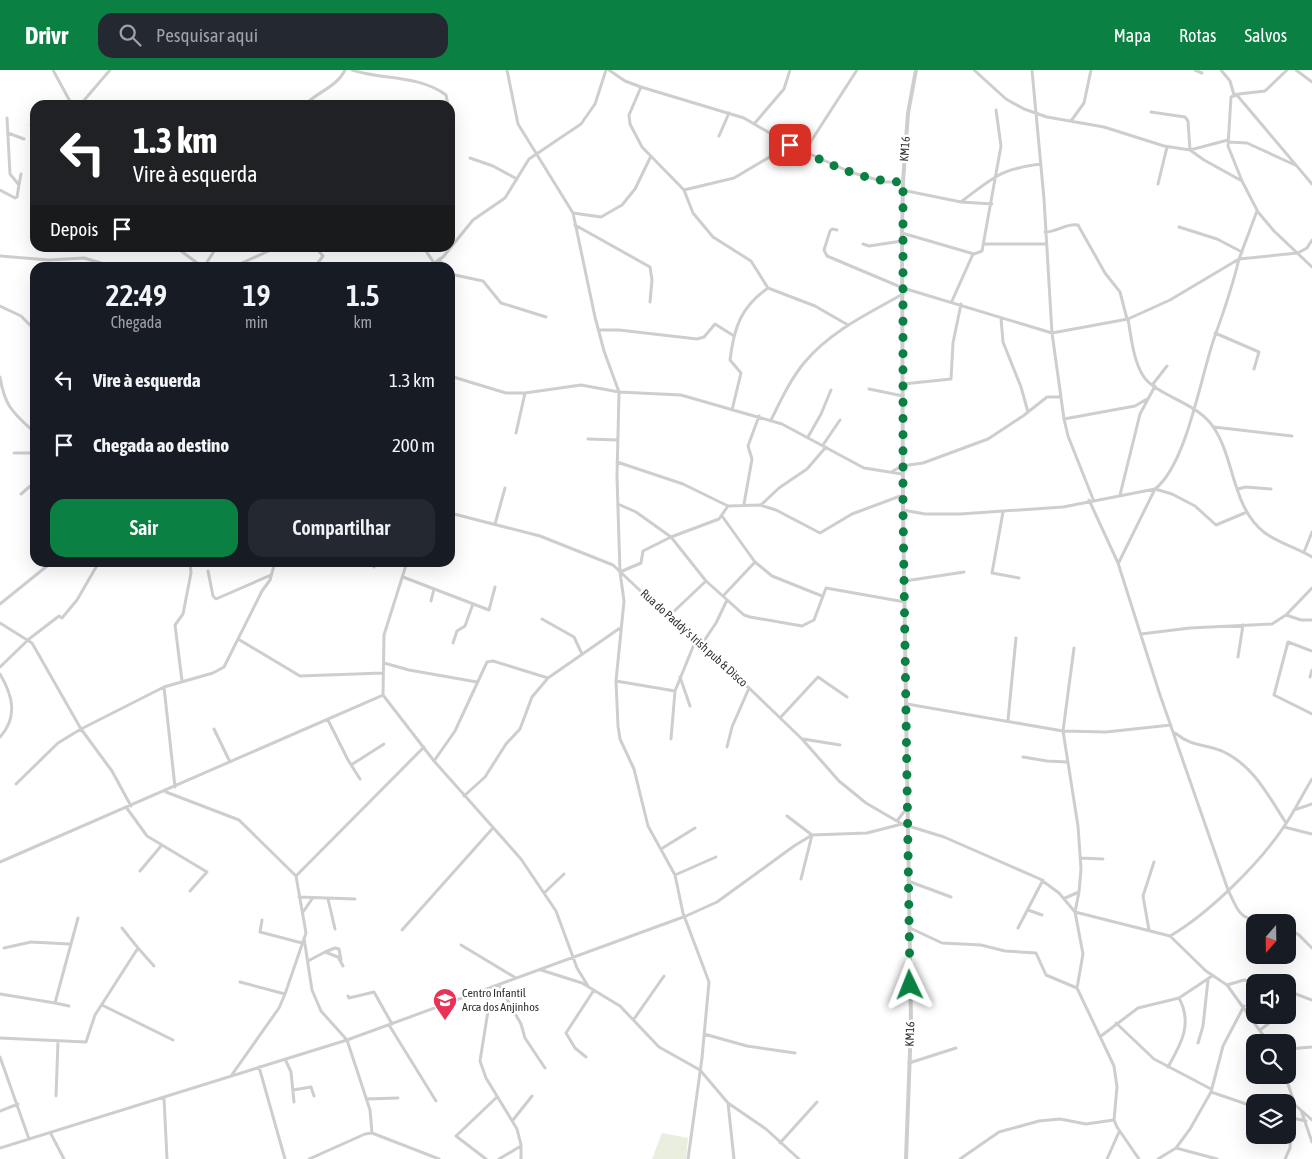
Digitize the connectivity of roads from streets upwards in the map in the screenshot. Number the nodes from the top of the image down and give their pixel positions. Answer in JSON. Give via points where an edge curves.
{"nodes":[{"id":1,"x":53,"y":70,"type":"edge"},
{"id":2,"x":110,"y":70,"type":"edge"},
{"id":3,"x":345,"y":70,"type":"edge"},
{"id":4,"x":352,"y":70,"type":"edge"},
{"id":5,"x":507,"y":70,"type":"edge"},
{"id":6,"x":608,"y":70,"type":"edge"},
{"id":7,"x":790,"y":70,"type":"edge"},
{"id":8,"x":857,"y":70,"type":"edge"},
{"id":9,"x":916,"y":70,"type":"edge"},
{"id":10,"x":974,"y":70,"type":"edge"},
{"id":11,"x":1032,"y":70,"type":"edge"},
{"id":12,"x":1091,"y":70,"type":"edge"},
{"id":13,"x":1194,"y":70,"type":"edge"},
{"id":14,"x":1220,"y":70,"type":"edge"},
{"id":15,"x":1287,"y":70,"type":"edge"},
{"id":16,"x":1296,"y":70,"type":"edge"},
{"id":17,"x":1202,"y":73,"type":"dead end"},
{"id":18,"x":1312,"y":82,"type":"edge"},
{"id":19,"x":641,"y":87,"type":"junction"},
{"id":20,"x":1235,"y":95,"type":"junction"},
{"id":21,"x":69,"y":100,"type":"edge"},
{"id":22,"x":84,"y":100,"type":"edge"},
{"id":23,"x":309,"y":100,"type":"edge"},
{"id":24,"x":447,"y":100,"type":"edge"},
{"id":25,"x":996,"y":110,"type":"dead end"},
{"id":26,"x":729,"y":112,"type":"junction"},
{"id":27,"x":1151,"y":112,"type":"dead end"},
{"id":28,"x":1035,"y":113,"type":"junction"},
{"id":29,"x":7,"y":118,"type":"dead end"},
{"id":30,"x":1071,"y":121,"type":"junction"},
{"id":31,"x":754,"y":124,"type":"junction"},
{"id":32,"x":8,"y":133,"type":"junction"},
{"id":33,"x":719,"y":136,"type":"dead end"},
{"id":34,"x":24,"y":139,"type":"dead end"},
{"id":35,"x":1228,"y":141,"type":"junction"},
{"id":36,"x":790,"y":145,"type":"junction"},
{"id":37,"x":1167,"y":147,"type":"junction"},
{"id":38,"x":1190,"y":150,"type":"junction"},
{"id":39,"x":804,"y":152,"type":"junction"},
{"id":40,"x":538,"y":155,"type":"junction"},
{"id":41,"x":651,"y":156,"type":"junction"},
{"id":42,"x":470,"y":158,"type":"dead end"},
{"id":43,"x":1041,"y":164,"type":"junction"},
{"id":44,"x":1297,"y":166,"type":"junction"},
{"id":45,"x":21,"y":174,"type":"dead end"},
{"id":46,"x":997,"y":174,"type":"junction"},
{"id":47,"x":517,"y":179,"type":"junction"},
{"id":48,"x":1242,"y":181,"type":"junction"},
{"id":49,"x":903,"y":182,"type":"junction"},
{"id":50,"x":1158,"y":184,"type":"dead end"},
{"id":51,"x":1312,"y":184,"type":"edge"},
{"id":52,"x":19,"y":185,"type":"junction"},
{"id":53,"x":0,"y":190,"type":"edge"},
{"id":54,"x":684,"y":190,"type":"junction"},
{"id":55,"x":902,"y":190,"type":"junction"},
{"id":56,"x":961,"y":202,"type":"junction"},
{"id":57,"x":992,"y":204,"type":"junction"},
{"id":58,"x":1258,"y":212,"type":"junction"},
{"id":59,"x":573,"y":213,"type":"junction"},
{"id":60,"x":574,"y":225,"type":"junction"},
{"id":61,"x":1180,"y":227,"type":"dead end"},
{"id":62,"x":837,"y":230,"type":"dead end"},
{"id":63,"x":1046,"y":232,"type":"junction"},
{"id":64,"x":902,"y":234,"type":"junction"},
{"id":65,"x":1312,"y":240,"type":"edge"},
{"id":66,"x":455,"y":241,"type":"edge"},
{"id":67,"x":902,"y":241,"type":"junction"},
{"id":68,"x":863,"y":244,"type":"dead end"},
{"id":69,"x":984,"y":244,"type":"junction"},
{"id":70,"x":1047,"y":244,"type":"junction"},
{"id":71,"x":183,"y":252,"type":"edge"},
{"id":72,"x":266,"y":252,"type":"edge"},
{"id":73,"x":320,"y":252,"type":"edge"},
{"id":74,"x":445,"y":252,"type":"edge"},
{"id":75,"x":1242,"y":252,"type":"junction"},
{"id":76,"x":1298,"y":253,"type":"junction"},
{"id":77,"x":974,"y":254,"type":"junction"},
{"id":78,"x":0,"y":256,"type":"edge"},
{"id":79,"x":439,"y":259,"type":"junction"},
{"id":80,"x":1239,"y":259,"type":"junction"},
{"id":81,"x":98,"y":262,"type":"edge"},
{"id":82,"x":197,"y":262,"type":"edge"},
{"id":83,"x":244,"y":262,"type":"edge"},
{"id":84,"x":318,"y":262,"type":"edge"},
{"id":85,"x":435,"y":262,"type":"edge"},
{"id":86,"x":441,"y":262,"type":"edge"},
{"id":87,"x":1312,"y":267,"type":"edge"},
{"id":88,"x":455,"y":275,"type":"edge"},
{"id":89,"x":768,"y":288,"type":"junction"},
{"id":90,"x":903,"y":288,"type":"junction"},
{"id":91,"x":903,"y":294,"type":"junction"},
{"id":92,"x":952,"y":301,"type":"junction"},
{"id":93,"x":650,"y":302,"type":"dead end"},
{"id":94,"x":961,"y":304,"type":"junction"},
{"id":95,"x":0,"y":306,"type":"edge"},
{"id":96,"x":546,"y":317,"type":"dead end"},
{"id":97,"x":1001,"y":318,"type":"junction"},
{"id":98,"x":1128,"y":319,"type":"junction"},
{"id":99,"x":30,"y":325,"type":"edge"},
{"id":100,"x":848,"y":325,"type":"junction"},
{"id":101,"x":598,"y":330,"type":"junction"},
{"id":102,"x":1052,"y":333,"type":"junction"},
{"id":103,"x":1216,"y":333,"type":"junction"},
{"id":104,"x":734,"y":336,"type":"junction"},
{"id":105,"x":1167,"y":366,"type":"dead end"},
{"id":106,"x":1254,"y":369,"type":"dead end"},
{"id":107,"x":0,"y":377,"type":"edge"},
{"id":108,"x":455,"y":378,"type":"edge"},
{"id":109,"x":903,"y":384,"type":"junction"},
{"id":110,"x":1154,"y":385,"type":"junction"},
{"id":111,"x":869,"y":389,"type":"dead end"},
{"id":112,"x":832,"y":390,"type":"dead end"},
{"id":113,"x":619,"y":392,"type":"junction"},
{"id":114,"x":525,"y":393,"type":"junction"},
{"id":115,"x":903,"y":396,"type":"junction"},
{"id":116,"x":1060,"y":397,"type":"junction"},
{"id":117,"x":1147,"y":399,"type":"junction"},
{"id":118,"x":1196,"y":408,"type":"junction"},
{"id":119,"x":732,"y":410,"type":"junction"},
{"id":120,"x":1028,"y":412,"type":"junction"},
{"id":121,"x":759,"y":416,"type":"junction"},
{"id":122,"x":1064,"y":419,"type":"junction"},
{"id":123,"x":771,"y":420,"type":"junction"},
{"id":124,"x":840,"y":420,"type":"dead end"},
{"id":125,"x":1214,"y":427,"type":"junction"},
{"id":126,"x":30,"y":428,"type":"edge"},
{"id":127,"x":516,"y":433,"type":"dead end"},
{"id":128,"x":1292,"y":436,"type":"dead end"},
{"id":129,"x":808,"y":437,"type":"junction"},
{"id":130,"x":588,"y":440,"type":"dead end"},
{"id":131,"x":618,"y":440,"type":"junction"},
{"id":132,"x":824,"y":446,"type":"junction"},
{"id":133,"x":14,"y":453,"type":"dead end"},
{"id":134,"x":30,"y":453,"type":"edge"},
{"id":135,"x":617,"y":462,"type":"junction"},
{"id":136,"x":902,"y":466,"type":"junction"},
{"id":137,"x":892,"y":471,"type":"junction"},
{"id":138,"x":902,"y":474,"type":"junction"},
{"id":139,"x":30,"y":486,"type":"edge"},
{"id":140,"x":505,"y":488,"type":"dead end"},
{"id":141,"x":1156,"y":489,"type":"junction"},
{"id":142,"x":1238,"y":489,"type":"junction"},
{"id":143,"x":1271,"y":489,"type":"dead end"},
{"id":144,"x":21,"y":494,"type":"dead end"},
{"id":145,"x":903,"y":495,"type":"junction"},
{"id":146,"x":1120,"y":495,"type":"junction"},
{"id":147,"x":1091,"y":500,"type":"junction"},
{"id":148,"x":618,"y":504,"type":"junction"},
{"id":149,"x":744,"y":504,"type":"junction"},
{"id":150,"x":760,"y":505,"type":"junction"},
{"id":151,"x":728,"y":506,"type":"junction"},
{"id":152,"x":903,"y":510,"type":"junction"},
{"id":153,"x":1002,"y":512,"type":"junction"},
{"id":154,"x":1247,"y":512,"type":"junction"},
{"id":155,"x":455,"y":514,"type":"edge"},
{"id":156,"x":722,"y":516,"type":"junction"},
{"id":157,"x":495,"y":524,"type":"junction"},
{"id":158,"x":1312,"y":532,"type":"edge"},
{"id":159,"x":672,"y":537,"type":"junction"},
{"id":160,"x":1304,"y":552,"type":"junction"},
{"id":161,"x":1312,"y":557,"type":"edge"},
{"id":162,"x":755,"y":562,"type":"junction"},
{"id":163,"x":1118,"y":563,"type":"junction"},
{"id":164,"x":46,"y":567,"type":"edge"},
{"id":165,"x":96,"y":567,"type":"edge"},
{"id":166,"x":190,"y":567,"type":"edge"},
{"id":167,"x":273,"y":567,"type":"edge"},
{"id":168,"x":406,"y":567,"type":"edge"},
{"id":169,"x":208,"y":571,"type":"dead end"},
{"id":170,"x":620,"y":572,"type":"junction"},
{"id":171,"x":964,"y":572,"type":"dead end"},
{"id":172,"x":271,"y":575,"type":"junction"},
{"id":173,"x":403,"y":577,"type":"junction"},
{"id":174,"x":1019,"y":578,"type":"dead end"},
{"id":175,"x":706,"y":581,"type":"junction"},
{"id":176,"x":905,"y":581,"type":"junction"},
{"id":177,"x":496,"y":587,"type":"dead end"},
{"id":178,"x":1312,"y":588,"type":"edge"},
{"id":179,"x":434,"y":589,"type":"junction"},
{"id":180,"x":723,"y":596,"type":"junction"},
{"id":181,"x":822,"y":596,"type":"junction"},
{"id":182,"x":727,"y":600,"type":"junction"},
{"id":183,"x":430,"y":601,"type":"dead end"},
{"id":184,"x":905,"y":602,"type":"junction"},
{"id":185,"x":0,"y":604,"type":"edge"},
{"id":186,"x":473,"y":604,"type":"junction"},
{"id":187,"x":1286,"y":615,"type":"junction"},
{"id":188,"x":669,"y":616,"type":"junction"},
{"id":189,"x":542,"y":619,"type":"dead end"},
{"id":190,"x":1312,"y":620,"type":"edge"},
{"id":191,"x":0,"y":623,"type":"edge"},
{"id":192,"x":1243,"y":625,"type":"junction"},
{"id":193,"x":620,"y":628,"type":"junction"},
{"id":194,"x":1141,"y":634,"type":"junction"},
{"id":195,"x":1016,"y":638,"type":"dead end"},
{"id":196,"x":29,"y":639,"type":"junction"},
{"id":197,"x":238,"y":639,"type":"junction"},
{"id":198,"x":695,"y":642,"type":"junction"},
{"id":199,"x":453,"y":643,"type":"dead end"},
{"id":200,"x":700,"y":647,"type":"junction"},
{"id":201,"x":1074,"y":648,"type":"dead end"},
{"id":202,"x":1312,"y":651,"type":"edge"},
{"id":203,"x":582,"y":654,"type":"junction"},
{"id":204,"x":1238,"y":657,"type":"dead end"},
{"id":205,"x":384,"y":663,"type":"junction"},
{"id":206,"x":0,"y":667,"type":"edge"},
{"id":207,"x":1312,"y":670,"type":"edge"},
{"id":208,"x":383,"y":673,"type":"junction"},
{"id":209,"x":0,"y":674,"type":"edge"},
{"id":210,"x":680,"y":677,"type":"junction"},
{"id":211,"x":1310,"y":677,"type":"dead end"},
{"id":212,"x":548,"y":678,"type":"junction"},
{"id":213,"x":182,"y":681,"type":"junction"},
{"id":214,"x":616,"y":681,"type":"junction"},
{"id":215,"x":477,"y":682,"type":"junction"},
{"id":216,"x":164,"y":687,"type":"junction"},
{"id":217,"x":750,"y":688,"type":"junction"},
{"id":218,"x":675,"y":692,"type":"junction"},
{"id":219,"x":383,"y":695,"type":"junction"},
{"id":220,"x":847,"y":697,"type":"dead end"},
{"id":221,"x":907,"y":704,"type":"junction"},
{"id":222,"x":690,"y":706,"type":"dead end"},
{"id":223,"x":1312,"y":714,"type":"edge"},
{"id":224,"x":780,"y":718,"type":"junction"},
{"id":225,"x":328,"y":720,"type":"junction"},
{"id":226,"x":1008,"y":720,"type":"junction"},
{"id":227,"x":1171,"y":725,"type":"junction"},
{"id":228,"x":214,"y":729,"type":"dead end"},
{"id":229,"x":81,"y":730,"type":"junction"},
{"id":230,"x":1063,"y":731,"type":"junction"},
{"id":231,"x":2,"y":732,"type":"edge"},
{"id":232,"x":1174,"y":733,"type":"junction"},
{"id":233,"x":0,"y":737,"type":"edge"},
{"id":234,"x":671,"y":739,"type":"dead end"},
{"id":235,"x":802,"y":739,"type":"junction"},
{"id":236,"x":384,"y":744,"type":"dead end"},
{"id":237,"x":424,"y":746,"type":"junction"},
{"id":238,"x":840,"y":746,"type":"dead end"},
{"id":239,"x":727,"y":747,"type":"dead end"},
{"id":240,"x":1022,"y":756,"type":"dead end"},
{"id":241,"x":434,"y":761,"type":"junction"},
{"id":242,"x":230,"y":762,"type":"junction"},
{"id":243,"x":1067,"y":762,"type":"junction"},
{"id":244,"x":351,"y":765,"type":"junction"},
{"id":245,"x":360,"y":779,"type":"dead end"},
{"id":246,"x":1312,"y":779,"type":"edge"},
{"id":247,"x":16,"y":784,"type":"dead end"},
{"id":248,"x":175,"y":787,"type":"junction"},
{"id":249,"x":166,"y":792,"type":"junction"},
{"id":250,"x":464,"y":796,"type":"junction"},
{"id":251,"x":1312,"y":804,"type":"edge"},
{"id":252,"x":128,"y":807,"type":"junction"},
{"id":253,"x":906,"y":809,"type":"junction"},
{"id":254,"x":1293,"y":810,"type":"junction"},
{"id":255,"x":787,"y":816,"type":"dead end"},
{"id":256,"x":897,"y":821,"type":"junction"},
{"id":257,"x":1286,"y":822,"type":"junction"},
{"id":258,"x":902,"y":824,"type":"junction"},
{"id":259,"x":907,"y":824,"type":"junction"},
{"id":260,"x":1284,"y":827,"type":"junction"},
{"id":261,"x":694,"y":828,"type":"dead end"},
{"id":262,"x":492,"y":829,"type":"junction"},
{"id":263,"x":1312,"y":834,"type":"edge"},
{"id":264,"x":812,"y":835,"type":"junction"},
{"id":265,"x":161,"y":846,"type":"junction"},
{"id":266,"x":661,"y":850,"type":"junction"},
{"id":267,"x":716,"y":857,"type":"dead end"},
{"id":268,"x":1080,"y":858,"type":"junction"},
{"id":269,"x":1103,"y":860,"type":"dead end"},
{"id":270,"x":0,"y":862,"type":"edge"},
{"id":271,"x":1154,"y":862,"type":"dead end"},
{"id":272,"x":140,"y":871,"type":"dead end"},
{"id":273,"x":564,"y":874,"type":"dead end"},
{"id":274,"x":296,"y":876,"type":"junction"},
{"id":275,"x":675,"y":876,"type":"junction"},
{"id":276,"x":801,"y":879,"type":"dead end"},
{"id":277,"x":1043,"y":880,"type":"junction"},
{"id":278,"x":908,"y":881,"type":"junction"},
{"id":279,"x":1228,"y":890,"type":"junction"},
{"id":280,"x":190,"y":891,"type":"dead end"},
{"id":281,"x":1079,"y":892,"type":"junction"},
{"id":282,"x":544,"y":893,"type":"junction"},
{"id":283,"x":299,"y":897,"type":"junction"},
{"id":284,"x":951,"y":897,"type":"dead end"},
{"id":285,"x":312,"y":898,"type":"junction"},
{"id":286,"x":328,"y":898,"type":"junction"},
{"id":287,"x":1064,"y":898,"type":"junction"},
{"id":288,"x":355,"y":899,"type":"dead end"},
{"id":289,"x":1028,"y":910,"type":"junction"},
{"id":290,"x":303,"y":912,"type":"junction"},
{"id":291,"x":1075,"y":912,"type":"junction"},
{"id":292,"x":1042,"y":915,"type":"dead end"},
{"id":293,"x":686,"y":916,"type":"junction"},
{"id":294,"x":78,"y":918,"type":"dead end"},
{"id":295,"x":1246,"y":919,"type":"edge"},
{"id":296,"x":262,"y":920,"type":"dead end"},
{"id":297,"x":908,"y":927,"type":"junction"},
{"id":298,"x":122,"y":928,"type":"dead end"},
{"id":299,"x":1018,"y":928,"type":"dead end"},
{"id":300,"x":335,"y":929,"type":"dead end"},
{"id":301,"x":402,"y":930,"type":"dead end"},
{"id":302,"x":1148,"y":930,"type":"junction"},
{"id":303,"x":1296,"y":933,"type":"edge"},
{"id":304,"x":1170,"y":936,"type":"junction"},
{"id":305,"x":304,"y":937,"type":"junction"},
{"id":306,"x":302,"y":943,"type":"junction"},
{"id":307,"x":69,"y":944,"type":"junction"},
{"id":308,"x":461,"y":945,"type":"dead end"},
{"id":309,"x":4,"y":948,"type":"dead end"},
{"id":310,"x":138,"y":948,"type":"junction"},
{"id":311,"x":1312,"y":948,"type":"edge"},
{"id":312,"x":325,"y":952,"type":"junction"},
{"id":313,"x":575,"y":957,"type":"junction"},
{"id":314,"x":341,"y":960,"type":"junction"},
{"id":315,"x":308,"y":961,"type":"junction"},
{"id":316,"x":154,"y":966,"type":"dead end"},
{"id":317,"x":343,"y":966,"type":"dead end"},
{"id":318,"x":540,"y":970,"type":"junction"},
{"id":319,"x":664,"y":976,"type":"dead end"},
{"id":320,"x":1212,"y":976,"type":"junction"},
{"id":321,"x":517,"y":978,"type":"junction"},
{"id":322,"x":1208,"y":980,"type":"junction"},
{"id":323,"x":1246,"y":980,"type":"edge"},
{"id":324,"x":240,"y":982,"type":"dead end"},
{"id":325,"x":500,"y":985,"type":"junction"},
{"id":326,"x":1227,"y":985,"type":"junction"},
{"id":327,"x":588,"y":986,"type":"junction"},
{"id":328,"x":1077,"y":988,"type":"junction"},
{"id":329,"x":488,"y":990,"type":"junction"},
{"id":330,"x":594,"y":990,"type":"junction"},
{"id":331,"x":0,"y":994,"type":"edge"},
{"id":332,"x":285,"y":994,"type":"junction"},
{"id":333,"x":1296,"y":995,"type":"edge"},
{"id":334,"x":348,"y":996,"type":"dead end"},
{"id":335,"x":1179,"y":998,"type":"junction"},
{"id":336,"x":1312,"y":1000,"type":"edge"},
{"id":337,"x":55,"y":1003,"type":"junction"},
{"id":338,"x":102,"y":1005,"type":"junction"},
{"id":339,"x":69,"y":1006,"type":"dead end"},
{"id":340,"x":1244,"y":1006,"type":"junction"},
{"id":341,"x":634,"y":1019,"type":"junction"},
{"id":342,"x":1116,"y":1023,"type":"junction"},
{"id":343,"x":390,"y":1024,"type":"junction"},
{"id":344,"x":1268,"y":1024,"type":"edge"},
{"id":345,"x":1260,"y":1030,"type":"junction"},
{"id":346,"x":704,"y":1034,"type":"junction"},
{"id":347,"x":1263,"y":1034,"type":"edge"},
{"id":348,"x":1101,"y":1036,"type":"junction"},
{"id":349,"x":0,"y":1038,"type":"edge"},
{"id":350,"x":173,"y":1040,"type":"dead end"},
{"id":351,"x":347,"y":1040,"type":"junction"},
{"id":352,"x":58,"y":1041,"type":"junction"},
{"id":353,"x":1198,"y":1043,"type":"dead end"},
{"id":354,"x":1312,"y":1047,"type":"edge"},
{"id":355,"x":956,"y":1048,"type":"dead end"},
{"id":356,"x":1296,"y":1048,"type":"edge"},
{"id":357,"x":795,"y":1053,"type":"dead end"},
{"id":358,"x":586,"y":1056,"type":"dead end"},
{"id":359,"x":0,"y":1057,"type":"edge"},
{"id":360,"x":285,"y":1059,"type":"junction"},
{"id":361,"x":908,"y":1063,"type":"junction"},
{"id":362,"x":259,"y":1067,"type":"junction"},
{"id":363,"x":1168,"y":1067,"type":"junction"},
{"id":364,"x":545,"y":1068,"type":"dead end"},
{"id":365,"x":700,"y":1070,"type":"junction"},
{"id":366,"x":230,"y":1076,"type":"junction"},
{"id":367,"x":293,"y":1090,"type":"junction"},
{"id":368,"x":1211,"y":1091,"type":"junction"},
{"id":369,"x":56,"y":1096,"type":"dead end"},
{"id":370,"x":314,"y":1096,"type":"dead end"},
{"id":371,"x":532,"y":1096,"type":"dead end"},
{"id":372,"x":497,"y":1097,"type":"junction"},
{"id":373,"x":164,"y":1098,"type":"junction"},
{"id":374,"x":398,"y":1098,"type":"dead end"},
{"id":375,"x":366,"y":1099,"type":"junction"},
{"id":376,"x":436,"y":1101,"type":"dead end"},
{"id":377,"x":294,"y":1102,"type":"dead end"},
{"id":378,"x":817,"y":1102,"type":"dead end"},
{"id":379,"x":728,"y":1103,"type":"junction"},
{"id":380,"x":18,"y":1104,"type":"junction"},
{"id":381,"x":1246,"y":1104,"type":"edge"},
{"id":382,"x":1296,"y":1107,"type":"edge"},
{"id":383,"x":0,"y":1111,"type":"edge"},
{"id":384,"x":1302,"y":1112,"type":"junction"},
{"id":385,"x":513,"y":1120,"type":"junction"},
{"id":386,"x":1114,"y":1120,"type":"junction"},
{"id":387,"x":1296,"y":1120,"type":"edge"},
{"id":388,"x":1312,"y":1120,"type":"edge"},
{"id":389,"x":1305,"y":1121,"type":"junction"},
{"id":390,"x":1119,"y":1132,"type":"junction"},
{"id":391,"x":372,"y":1133,"type":"junction"},
{"id":392,"x":51,"y":1134,"type":"junction"},
{"id":393,"x":29,"y":1139,"type":"junction"},
{"id":394,"x":1312,"y":1142,"type":"edge"},
{"id":395,"x":780,"y":1143,"type":"junction"},
{"id":396,"x":1290,"y":1144,"type":"edge"},
{"id":397,"x":521,"y":1145,"type":"junction"},
{"id":398,"x":0,"y":1148,"type":"edge"},
{"id":399,"x":1176,"y":1148,"type":"junction"},
{"id":400,"x":64,"y":1159,"type":"edge"},
{"id":401,"x":167,"y":1159,"type":"edge"},
{"id":402,"x":285,"y":1159,"type":"edge"},
{"id":403,"x":309,"y":1159,"type":"edge"},
{"id":404,"x":439,"y":1159,"type":"edge"},
{"id":405,"x":486,"y":1159,"type":"edge"},
{"id":406,"x":500,"y":1159,"type":"edge"},
{"id":407,"x":521,"y":1159,"type":"edge"},
{"id":408,"x":688,"y":1159,"type":"edge"},
{"id":409,"x":734,"y":1159,"type":"edge"},
{"id":410,"x":799,"y":1159,"type":"edge"},
{"id":411,"x":906,"y":1159,"type":"edge"},
{"id":412,"x":960,"y":1159,"type":"edge"},
{"id":413,"x":1106,"y":1159,"type":"edge"},
{"id":414,"x":1139,"y":1159,"type":"edge"},
{"id":415,"x":1158,"y":1159,"type":"edge"},
{"id":416,"x":1217,"y":1159,"type":"edge"},
{"id":417,"x":1285,"y":1159,"type":"edge"}],
"edges":[{"from":1,"to":21,"type":"street"},
{"from":2,"to":22,"type":"street"},
{"from":3,"to":23,"type":"street","via":[[335,85]]},
{"from":4,"to":24,"type":"street","via":[[439,89]]},
{"from":5,"to":40,"type":"street","via":[[518,124]]},
{"from":6,"to":19,"type":"street"},
{"from":6,"to":40,"type":"street","via":[[586,118]]},
{"from":7,"to":31,"type":"street","via":[[784,89]]},
{"from":8,"to":39,"type":"street"},
{"from":9,"to":49,"type":"street","name":"KM16","via":[[908,112]]},
{"from":10,"to":28,"type":"street","via":[[1006,99]]},
{"from":11,"to":28,"type":"street"},
{"from":12,"to":30,"type":"street","via":[[1084,103]]},
{"from":13,"to":17,"type":"street"},
{"from":14,"to":20,"type":"street","via":[[1230,80]]},
{"from":15,"to":20,"type":"street","via":[[1265,91]]},
{"from":16,"to":18,"type":"street"},
{"from":19,"to":26,"type":"street"},
{"from":19,"to":41,"type":"street","via":[[629,119],[642,148]]},
{"from":20,"to":35,"type":"street","via":[[1230,100]]},
{"from":20,"to":44,"type":"street"},
{"from":25,"to":46,"type":"street","via":[[1001,135]]},
{"from":26,"to":31,"type":"street"},
{"from":26,"to":33,"type":"street"},
{"from":27,"to":38,"type":"street","via":[[1185,117]]},
{"from":28,"to":30,"type":"street"},
{"from":28,"to":43,"type":"street"},
{"from":29,"to":32,"type":"street"},
{"from":30,"to":37,"type":"street","via":[[1104,127]]},
{"from":31,"to":36,"type":"street"},
{"from":32,"to":34,"type":"street"},
{"from":32,"to":52,"type":"street","via":[[10,174]]},
{"from":35,"to":38,"type":"street"},
{"from":35,"to":44,"type":"street","via":[[1247,143]]},
{"from":35,"to":48,"type":"street"},
{"from":36,"to":39,"type":"street"},
{"from":36,"to":54,"type":"street","via":[[734,178]]},
{"from":37,"to":38,"type":"street"},
{"from":37,"to":50,"type":"street"},
{"from":38,"to":48,"type":"street"},
{"from":39,"to":49,"type":"street","via":[[850,172],[885,182]]},
{"from":40,"to":47,"type":"street","via":[[525,164]]},
{"from":40,"to":59,"type":"street"},
{"from":41,"to":54,"type":"street"},
{"from":41,"to":59,"type":"street","via":[[635,189],[622,205],[601,217]]},
{"from":42,"to":47,"type":"street"},
{"from":43,"to":46,"type":"street"},
{"from":43,"to":63,"type":"street"},
{"from":44,"to":51,"type":"street"},
{"from":45,"to":52,"type":"street"},
{"from":46,"to":56,"type":"street"},
{"from":46,"to":57,"type":"street"},
{"from":47,"to":66,"type":"street","via":[[505,198],[473,220]]},
{"from":48,"to":58,"type":"street"},
{"from":49,"to":55,"type":"street","name":"KM16"},
{"from":52,"to":53,"type":"street","via":[[17,197]]},
{"from":54,"to":89,"type":"street","via":[[688,203],[708,232],[751,261]]},
{"from":55,"to":56,"type":"street"},
{"from":55,"to":64,"type":"street","name":"KM16"},
{"from":56,"to":57,"type":"street"},
{"from":57,"to":69,"type":"street"},
{"from":58,"to":75,"type":"street"},
{"from":58,"to":76,"type":"street"},
{"from":58,"to":80,"type":"street"},
{"from":59,"to":60,"type":"street"},
{"from":60,"to":93,"type":"street","via":[[650,267]]},
{"from":60,"to":101,"type":"street"},
{"from":61,"to":75,"type":"street","via":[[1217,239]]},
{"from":62,"to":90,"type":"street","via":[[830,231],[824,250],[827,256]]},
{"from":63,"to":70,"type":"street"},
{"from":63,"to":98,"type":"street","via":[[1078,225],[1105,273],[1120,292]]},
{"from":64,"to":67,"type":"street","name":"KM16"},
{"from":64,"to":77,"type":"street"},
{"from":65,"to":76,"type":"street"},
{"from":67,"to":68,"type":"street"},
{"from":67,"to":90,"type":"street","name":"KM16"},
{"from":69,"to":70,"type":"street"},
{"from":69,"to":77,"type":"street","via":[[982,251]]},
{"from":70,"to":102,"type":"street"},
{"from":71,"to":82,"type":"street"},
{"from":72,"to":83,"type":"street"},
{"from":73,"to":84,"type":"street","via":[[323,256]]},
{"from":74,"to":79,"type":"street"},
{"from":75,"to":80,"type":"street"},
{"from":76,"to":80,"type":"street"},
{"from":76,"to":87,"type":"street"},
{"from":77,"to":92,"type":"street"},
{"from":78,"to":81,"type":"street","via":[[49,260],[84,258]]},
{"from":79,"to":85,"type":"street"},
{"from":79,"to":86,"type":"street"},
{"from":80,"to":98,"type":"street","via":[[1170,300]]},
{"from":80,"to":103,"type":"street"},
{"from":88,"to":96,"type":"street","via":[[483,280],[501,303]]},
{"from":89,"to":100,"type":"street","via":[[815,306]]},
{"from":89,"to":104,"type":"street","via":[[746,307]]},
{"from":90,"to":91,"type":"street","name":"KM16"},
{"from":90,"to":92,"type":"street"},
{"from":91,"to":100,"type":"street"},
{"from":91,"to":109,"type":"street","name":"KM16"},
{"from":92,"to":94,"type":"street"},
{"from":94,"to":97,"type":"street"},
{"from":94,"to":109,"type":"street","via":[[953,343],[951,379]]},
{"from":95,"to":99,"type":"street","via":[[21,316]]},
{"from":97,"to":102,"type":"street"},
{"from":97,"to":120,"type":"street","via":[[1003,342]]},
{"from":98,"to":102,"type":"street"},
{"from":98,"to":110,"type":"street","via":[[1141,372]]},
{"from":100,"to":123,"type":"street","via":[[804,362]]},
{"from":101,"to":104,"type":"street","via":[[697,339],[704,337],[715,324]]},
{"from":101,"to":113,"type":"street"},
{"from":102,"to":116,"type":"street"},
{"from":103,"to":106,"type":"street","via":[[1259,352]]},
{"from":103,"to":118,"type":"street"},
{"from":104,"to":119,"type":"street","via":[[730,360],[741,373]]},
{"from":105,"to":110,"type":"street"},
{"from":107,"to":126,"type":"street","via":[[9,408]]},
{"from":108,"to":114,"type":"street","via":[[500,392]]},
{"from":109,"to":115,"type":"street","name":"KM16"},
{"from":110,"to":117,"type":"street"},
{"from":110,"to":118,"type":"street"},
{"from":111,"to":115,"type":"street"},
{"from":112,"to":129,"type":"street"},
{"from":113,"to":114,"type":"street","via":[[581,385]]},
{"from":113,"to":119,"type":"street","via":[[681,395]]},
{"from":113,"to":131,"type":"street"},
{"from":114,"to":127,"type":"street"},
{"from":115,"to":136,"type":"street","name":"KM16"},
{"from":116,"to":120,"type":"street","via":[[1047,397]]},
{"from":116,"to":122,"type":"street"},
{"from":117,"to":122,"type":"street","via":[[1135,406]]},
{"from":117,"to":146,"type":"street","via":[[1140,414]]},
{"from":118,"to":125,"type":"street"},
{"from":118,"to":141,"type":"street","via":[[1165,480]]},
{"from":119,"to":121,"type":"street"},
{"from":120,"to":136,"type":"street","via":[[978,443],[923,463]]},
{"from":121,"to":123,"type":"street"},
{"from":121,"to":149,"type":"street","via":[[748,446],[752,460]]},
{"from":122,"to":147,"type":"street"},
{"from":123,"to":129,"type":"street"},
{"from":124,"to":132,"type":"street"},
{"from":125,"to":128,"type":"street"},
{"from":125,"to":142,"type":"street"},
{"from":129,"to":132,"type":"street"},
{"from":130,"to":131,"type":"street"},
{"from":131,"to":135,"type":"street"},
{"from":132,"to":137,"type":"street","via":[[864,468]]},
{"from":132,"to":150,"type":"street","via":[[806,469]]},
{"from":133,"to":134,"type":"street"},
{"from":135,"to":148,"type":"street"},
{"from":135,"to":151,"type":"street","via":[[683,484]]},
{"from":136,"to":137,"type":"street"},
{"from":136,"to":138,"type":"street","name":"KM16"},
{"from":137,"to":138,"type":"street"},
{"from":138,"to":145,"type":"street","name":"KM16"},
{"from":139,"to":144,"type":"street"},
{"from":140,"to":157,"type":"street"},
{"from":141,"to":146,"type":"street"},
{"from":141,"to":154,"type":"street","via":[[1195,506],[1216,525]]},
{"from":141,"to":163,"type":"street"},
{"from":142,"to":143,"type":"street"},
{"from":142,"to":154,"type":"street"},
{"from":145,"to":150,"type":"street","via":[[852,514],[820,533]]},
{"from":145,"to":152,"type":"street","name":"KM16"},
{"from":146,"to":147,"type":"street"},
{"from":147,"to":153,"type":"street","via":[[1063,507]]},
{"from":147,"to":163,"type":"street"},
{"from":148,"to":159,"type":"street","via":[[636,512]]},
{"from":148,"to":170,"type":"street"},
{"from":149,"to":150,"type":"street"},
{"from":149,"to":151,"type":"street"},
{"from":151,"to":156,"type":"street"},
{"from":152,"to":153,"type":"street","via":[[924,514]]},
{"from":152,"to":176,"type":"street","name":"KM16"},
{"from":153,"to":174,"type":"street","via":[[992,573]]},
{"from":154,"to":160,"type":"street","via":[[1265,533]]},
{"from":155,"to":157,"type":"street","name":"Rua do Paddy's Irish pub & Disco"},
{"from":156,"to":159,"type":"street","via":[[719,520]]},
{"from":156,"to":162,"type":"street"},
{"from":157,"to":170,"type":"street","name":"Rua do Paddy's Irish pub & Disco","via":[[540,536],[601,559]]},
{"from":158,"to":160,"type":"street"},
{"from":159,"to":170,"type":"street","via":[[643,551],[638,565]]},
{"from":159,"to":175,"type":"street"},
{"from":160,"to":161,"type":"street"},
{"from":162,"to":180,"type":"street"},
{"from":162,"to":181,"type":"street","via":[[772,576]]},
{"from":163,"to":194,"type":"street"},
{"from":164,"to":185,"type":"street"},
{"from":165,"to":196,"type":"street","via":[[62,618],[59,616]]},
{"from":166,"to":213,"type":"street","via":[[183,614],[175,625]]},
{"from":167,"to":172,"type":"street"},
{"from":168,"to":173,"type":"street"},
{"from":169,"to":172,"type":"street","via":[[216,599]]},
{"from":170,"to":188,"type":"street","name":"Rua do Paddy's Irish pub & Disco"},
{"from":170,"to":193,"type":"street","via":[[624,602]]},
{"from":171,"to":176,"type":"street"},
{"from":172,"to":197,"type":"street"},
{"from":173,"to":179,"type":"street"},
{"from":173,"to":205,"type":"street","via":[[384,635]]},
{"from":175,"to":180,"type":"street"},
{"from":175,"to":188,"type":"street"},
{"from":176,"to":184,"type":"street","name":"KM16"},
{"from":177,"to":186,"type":"street","via":[[490,610]]},
{"from":178,"to":187,"type":"street"},
{"from":179,"to":183,"type":"street"},
{"from":179,"to":186,"type":"street"},
{"from":180,"to":182,"type":"street"},
{"from":181,"to":182,"type":"street","via":[[814,620],[802,626],[750,617]]},
{"from":181,"to":184,"type":"street","via":[[826,588]]},
{"from":182,"to":200,"type":"street"},
{"from":184,"to":221,"type":"street","name":"KM16"},
{"from":186,"to":199,"type":"street","via":[[465,626],[457,631]]},
{"from":187,"to":190,"type":"street"},
{"from":187,"to":192,"type":"street","via":[[1272,624]]},
{"from":188,"to":198,"type":"street","name":"Rua do Paddy's Irish pub & Disco"},
{"from":189,"to":203,"type":"street","via":[[574,638]]},
{"from":191,"to":196,"type":"street"},
{"from":192,"to":194,"type":"street"},
{"from":192,"to":204,"type":"street"},
{"from":193,"to":203,"type":"street"},
{"from":193,"to":214,"type":"street"},
{"from":194,"to":227,"type":"street"},
{"from":195,"to":226,"type":"street"},
{"from":196,"to":206,"type":"street"},
{"from":196,"to":229,"type":"street"},
{"from":197,"to":208,"type":"street","via":[[300,676]]},
{"from":197,"to":213,"type":"street","via":[[224,667]]},
{"from":198,"to":200,"type":"street","name":"Rua do Paddy's Irish pub & Disco"},
{"from":198,"to":210,"type":"street"},
{"from":200,"to":217,"type":"street","name":"Rua do Paddy's Irish pub & Disco"},
{"from":201,"to":230,"type":"street"},
{"from":202,"to":223,"type":"street","via":[[1288,642],[1274,695]]},
{"from":203,"to":212,"type":"street"},
{"from":205,"to":208,"type":"street"},
{"from":205,"to":215,"type":"street"},
{"from":207,"to":211,"type":"street"},
{"from":208,"to":219,"type":"street"},
{"from":209,"to":231,"type":"street","via":[[13,708],[11,721]]},
{"from":210,"to":218,"type":"street"},
{"from":210,"to":222,"type":"street"},
{"from":212,"to":215,"type":"street","via":[[493,661],[487,662]]},
{"from":212,"to":250,"type":"street","via":[[532,697],[520,729],[485,777]]},
{"from":213,"to":216,"type":"street"},
{"from":214,"to":218,"type":"street"},
{"from":214,"to":266,"type":"street","via":[[619,734],[634,769],[648,826]]},
{"from":215,"to":241,"type":"street","via":[[455,731]]},
{"from":216,"to":229,"type":"street"},
{"from":216,"to":248,"type":"street"},
{"from":217,"to":224,"type":"street","name":"Rua do Paddy's Irish pub & Disco"},
{"from":217,"to":239,"type":"street","via":[[732,727]]},
{"from":218,"to":234,"type":"street"},
{"from":219,"to":225,"type":"street"},
{"from":219,"to":237,"type":"street"},
{"from":220,"to":224,"type":"street","via":[[818,677]]},
{"from":221,"to":226,"type":"street"},
{"from":221,"to":253,"type":"street","name":"KM16"},
{"from":224,"to":235,"type":"street","name":"Rua do Paddy's Irish pub & Disco"},
{"from":225,"to":242,"type":"street"},
{"from":225,"to":244,"type":"street"},
{"from":226,"to":230,"type":"street"},
{"from":227,"to":230,"type":"street","via":[[1106,732]]},
{"from":227,"to":232,"type":"street"},
{"from":228,"to":242,"type":"street"},
{"from":229,"to":247,"type":"street","via":[[58,743]]},
{"from":229,"to":252,"type":"street","via":[[112,771]]},
{"from":230,"to":243,"type":"street"},
{"from":231,"to":233,"type":"street"},
{"from":232,"to":257,"type":"street","via":[[1187,743],[1220,750],[1249,768]]},
{"from":232,"to":279,"type":"street"},
{"from":235,"to":238,"type":"street"},
{"from":235,"to":256,"type":"street","name":"Rua do Paddy's Irish pub & Disco","via":[[839,780],[866,803]]},
{"from":236,"to":244,"type":"street"},
{"from":237,"to":241,"type":"street"},
{"from":237,"to":274,"type":"street"},
{"from":240,"to":243,"type":"street"},
{"from":241,"to":250,"type":"street"},
{"from":242,"to":248,"type":"street"},
{"from":243,"to":268,"type":"street"},
{"from":244,"to":245,"type":"street"},
{"from":246,"to":254,"type":"street"},
{"from":248,"to":249,"type":"street"},
{"from":249,"to":252,"type":"street"},
{"from":249,"to":274,"type":"street","via":[[238,820]]},
{"from":250,"to":262,"type":"street"},
{"from":251,"to":254,"type":"street"},
{"from":252,"to":265,"type":"street","via":[[146,835]]},
{"from":252,"to":270,"type":"street"},
{"from":253,"to":256,"type":"street"},
{"from":253,"to":259,"type":"street","name":"KM16"},
{"from":254,"to":257,"type":"street"},
{"from":255,"to":264,"type":"street"},
{"from":256,"to":258,"type":"street","name":"Rua do Paddy's Irish pub & Disco"},
{"from":257,"to":260,"type":"street"},
{"from":258,"to":259,"type":"street"},
{"from":258,"to":264,"type":"street","via":[[867,833]]},
{"from":259,"to":277,"type":"street"},
{"from":259,"to":278,"type":"street","name":"KM16"},
{"from":260,"to":263,"type":"street"},
{"from":260,"to":279,"type":"street"},
{"from":261,"to":266,"type":"street"},
{"from":262,"to":282,"type":"street","via":[[521,859]]},
{"from":262,"to":301,"type":"street"},
{"from":264,"to":276,"type":"street"},
{"from":264,"to":293,"type":"street","via":[[717,902]]},
{"from":265,"to":272,"type":"street"},
{"from":265,"to":280,"type":"street","via":[[206,872]]},
{"from":266,"to":275,"type":"street"},
{"from":267,"to":275,"type":"street"},
{"from":268,"to":269,"type":"street"},
{"from":268,"to":281,"type":"street"},
{"from":271,"to":302,"type":"street","via":[[1143,896]]},
{"from":273,"to":282,"type":"street"},
{"from":274,"to":283,"type":"street"},
{"from":275,"to":293,"type":"street"},
{"from":277,"to":287,"type":"street"},
{"from":277,"to":289,"type":"street"},
{"from":278,"to":284,"type":"street"},
{"from":278,"to":297,"type":"street","name":"KM16"},
{"from":279,"to":295,"type":"street","via":[[1239,913]]},
{"from":279,"to":304,"type":"street"},
{"from":281,"to":287,"type":"street"},
{"from":281,"to":291,"type":"street"},
{"from":282,"to":313,"type":"street","via":[[556,911]]},
{"from":283,"to":285,"type":"street"},
{"from":283,"to":290,"type":"street"},
{"from":285,"to":286,"type":"street"},
{"from":285,"to":290,"type":"street"},
{"from":286,"to":288,"type":"street"},
{"from":286,"to":300,"type":"street"},
{"from":287,"to":291,"type":"street"},
{"from":289,"to":292,"type":"street"},
{"from":289,"to":299,"type":"street"},
{"from":290,"to":305,"type":"street"},
{"from":291,"to":302,"type":"street"},
{"from":291,"to":328,"type":"street","via":[[1083,954]]},
{"from":293,"to":313,"type":"street"},
{"from":293,"to":346,"type":"street","via":[[709,982]]},
{"from":294,"to":307,"type":"street"},
{"from":296,"to":306,"type":"street","via":[[260,932]]},
{"from":297,"to":328,"type":"street","via":[[942,943],[1036,953],[1046,975]]},
{"from":297,"to":361,"type":"street","name":"KM16","via":[[911,1024]]},
{"from":298,"to":310,"type":"street"},
{"from":302,"to":304,"type":"street"},
{"from":303,"to":311,"type":"street"},
{"from":304,"to":320,"type":"street"},
{"from":305,"to":306,"type":"street"},
{"from":305,"to":315,"type":"street"},
{"from":306,"to":332,"type":"street"},
{"from":307,"to":309,"type":"street","via":[[31,942]]},
{"from":307,"to":337,"type":"street"},
{"from":308,"to":321,"type":"street"},
{"from":310,"to":316,"type":"street"},
{"from":310,"to":338,"type":"street"},
{"from":312,"to":314,"type":"street"},
{"from":312,"to":314,"type":"street","via":[[339,949]]},
{"from":312,"to":315,"type":"street"},
{"from":313,"to":318,"type":"street"},
{"from":313,"to":327,"type":"street"},
{"from":314,"to":317,"type":"street"},
{"from":315,"to":351,"type":"street","via":[[312,990],[321,1011]]},
{"from":318,"to":321,"type":"street"},
{"from":318,"to":327,"type":"street","via":[[569,977]]},
{"from":319,"to":341,"type":"street"},
{"from":320,"to":322,"type":"street"},
{"from":320,"to":326,"type":"street"},
{"from":321,"to":325,"type":"street"},
{"from":322,"to":335,"type":"street"},
{"from":322,"to":353,"type":"street"},
{"from":323,"to":326,"type":"street"},
{"from":324,"to":332,"type":"street"},
{"from":325,"to":329,"type":"street"},
{"from":325,"to":364,"type":"street","via":[[525,1038]]},
{"from":326,"to":340,"type":"street"},
{"from":327,"to":330,"type":"street"},
{"from":328,"to":348,"type":"street"},
{"from":329,"to":343,"type":"street"},
{"from":329,"to":372,"type":"street","via":[[480,1061]]},
{"from":330,"to":341,"type":"street"},
{"from":330,"to":358,"type":"street","via":[[566,1033],[575,1048]]},
{"from":331,"to":337,"type":"street"},
{"from":332,"to":366,"type":"street","via":[[279,1008]]},
{"from":333,"to":336,"type":"street"},
{"from":334,"to":343,"type":"street","via":[[374,992]]},
{"from":335,"to":342,"type":"street","via":[[1138,1008]]},
{"from":335,"to":363,"type":"street","via":[[1187,1016],[1186,1028]]},
{"from":337,"to":339,"type":"street"},
{"from":338,"to":350,"type":"street"},
{"from":338,"to":352,"type":"street","via":[[86,1042]]},
{"from":340,"to":345,"type":"street"},
{"from":340,"to":368,"type":"street","via":[[1226,1038]]},
{"from":341,"to":365,"type":"street","via":[[659,1047]]},
{"from":342,"to":348,"type":"street"},
{"from":342,"to":363,"type":"street","via":[[1146,1053]]},
{"from":343,"to":351,"type":"street"},
{"from":343,"to":376,"type":"street"},
{"from":344,"to":345,"type":"street"},
{"from":345,"to":347,"type":"street"},
{"from":346,"to":357,"type":"street","via":[[747,1046]]},
{"from":346,"to":365,"type":"street"},
{"from":348,"to":386,"type":"street","via":[[1114,1066],[1117,1087]]},
{"from":349,"to":352,"type":"street"},
{"from":351,"to":360,"type":"street"},
{"from":351,"to":375,"type":"street"},
{"from":352,"to":369,"type":"street"},
{"from":354,"to":356,"type":"street"},
{"from":355,"to":361,"type":"street"},
{"from":359,"to":380,"type":"street"},
{"from":360,"to":362,"type":"street"},
{"from":360,"to":367,"type":"street","via":[[291,1072]]},
{"from":361,"to":411,"type":"street","name":"KM16"},
{"from":362,"to":366,"type":"street"},
{"from":362,"to":402,"type":"street"},
{"from":363,"to":368,"type":"street"},
{"from":365,"to":379,"type":"street"},
{"from":365,"to":408,"type":"street"},
{"from":366,"to":373,"type":"street"},
{"from":367,"to":370,"type":"street","via":[[311,1088]]},
{"from":367,"to":377,"type":"street"},
{"from":368,"to":381,"type":"street"},
{"from":368,"to":399,"type":"street"},
{"from":371,"to":385,"type":"street"},
{"from":372,"to":385,"type":"street"},
{"from":372,"to":405,"type":"street","via":[[456,1136]]},
{"from":373,"to":392,"type":"street"},
{"from":373,"to":401,"type":"street"},
{"from":374,"to":375,"type":"street"},
{"from":375,"to":391,"type":"street"},
{"from":378,"to":395,"type":"street"},
{"from":379,"to":395,"type":"street","via":[[766,1129]]},
{"from":379,"to":409,"type":"street"},
{"from":380,"to":383,"type":"street"},
{"from":380,"to":393,"type":"street"},
{"from":382,"to":384,"type":"street"},
{"from":384,"to":388,"type":"street"},
{"from":384,"to":389,"type":"street"},
{"from":385,"to":397,"type":"street"},
{"from":386,"to":390,"type":"street"},
{"from":386,"to":412,"type":"street","via":[[1086,1124],[1060,1119],[1039,1121],[999,1132]]},
{"from":387,"to":389,"type":"street"},
{"from":388,"to":389,"type":"street"},
{"from":389,"to":394,"type":"street"},
{"from":390,"to":413,"type":"street"},
{"from":390,"to":414,"type":"street"},
{"from":391,"to":403,"type":"street"},
{"from":391,"to":404,"type":"street"},
{"from":392,"to":393,"type":"street"},
{"from":392,"to":400,"type":"street"},
{"from":393,"to":398,"type":"street"},
{"from":395,"to":410,"type":"street"},
{"from":396,"to":417,"type":"street"},
{"from":397,"to":406,"type":"street"},
{"from":397,"to":407,"type":"street"},
{"from":399,"to":415,"type":"street"},
{"from":399,"to":416,"type":"street"}]}
